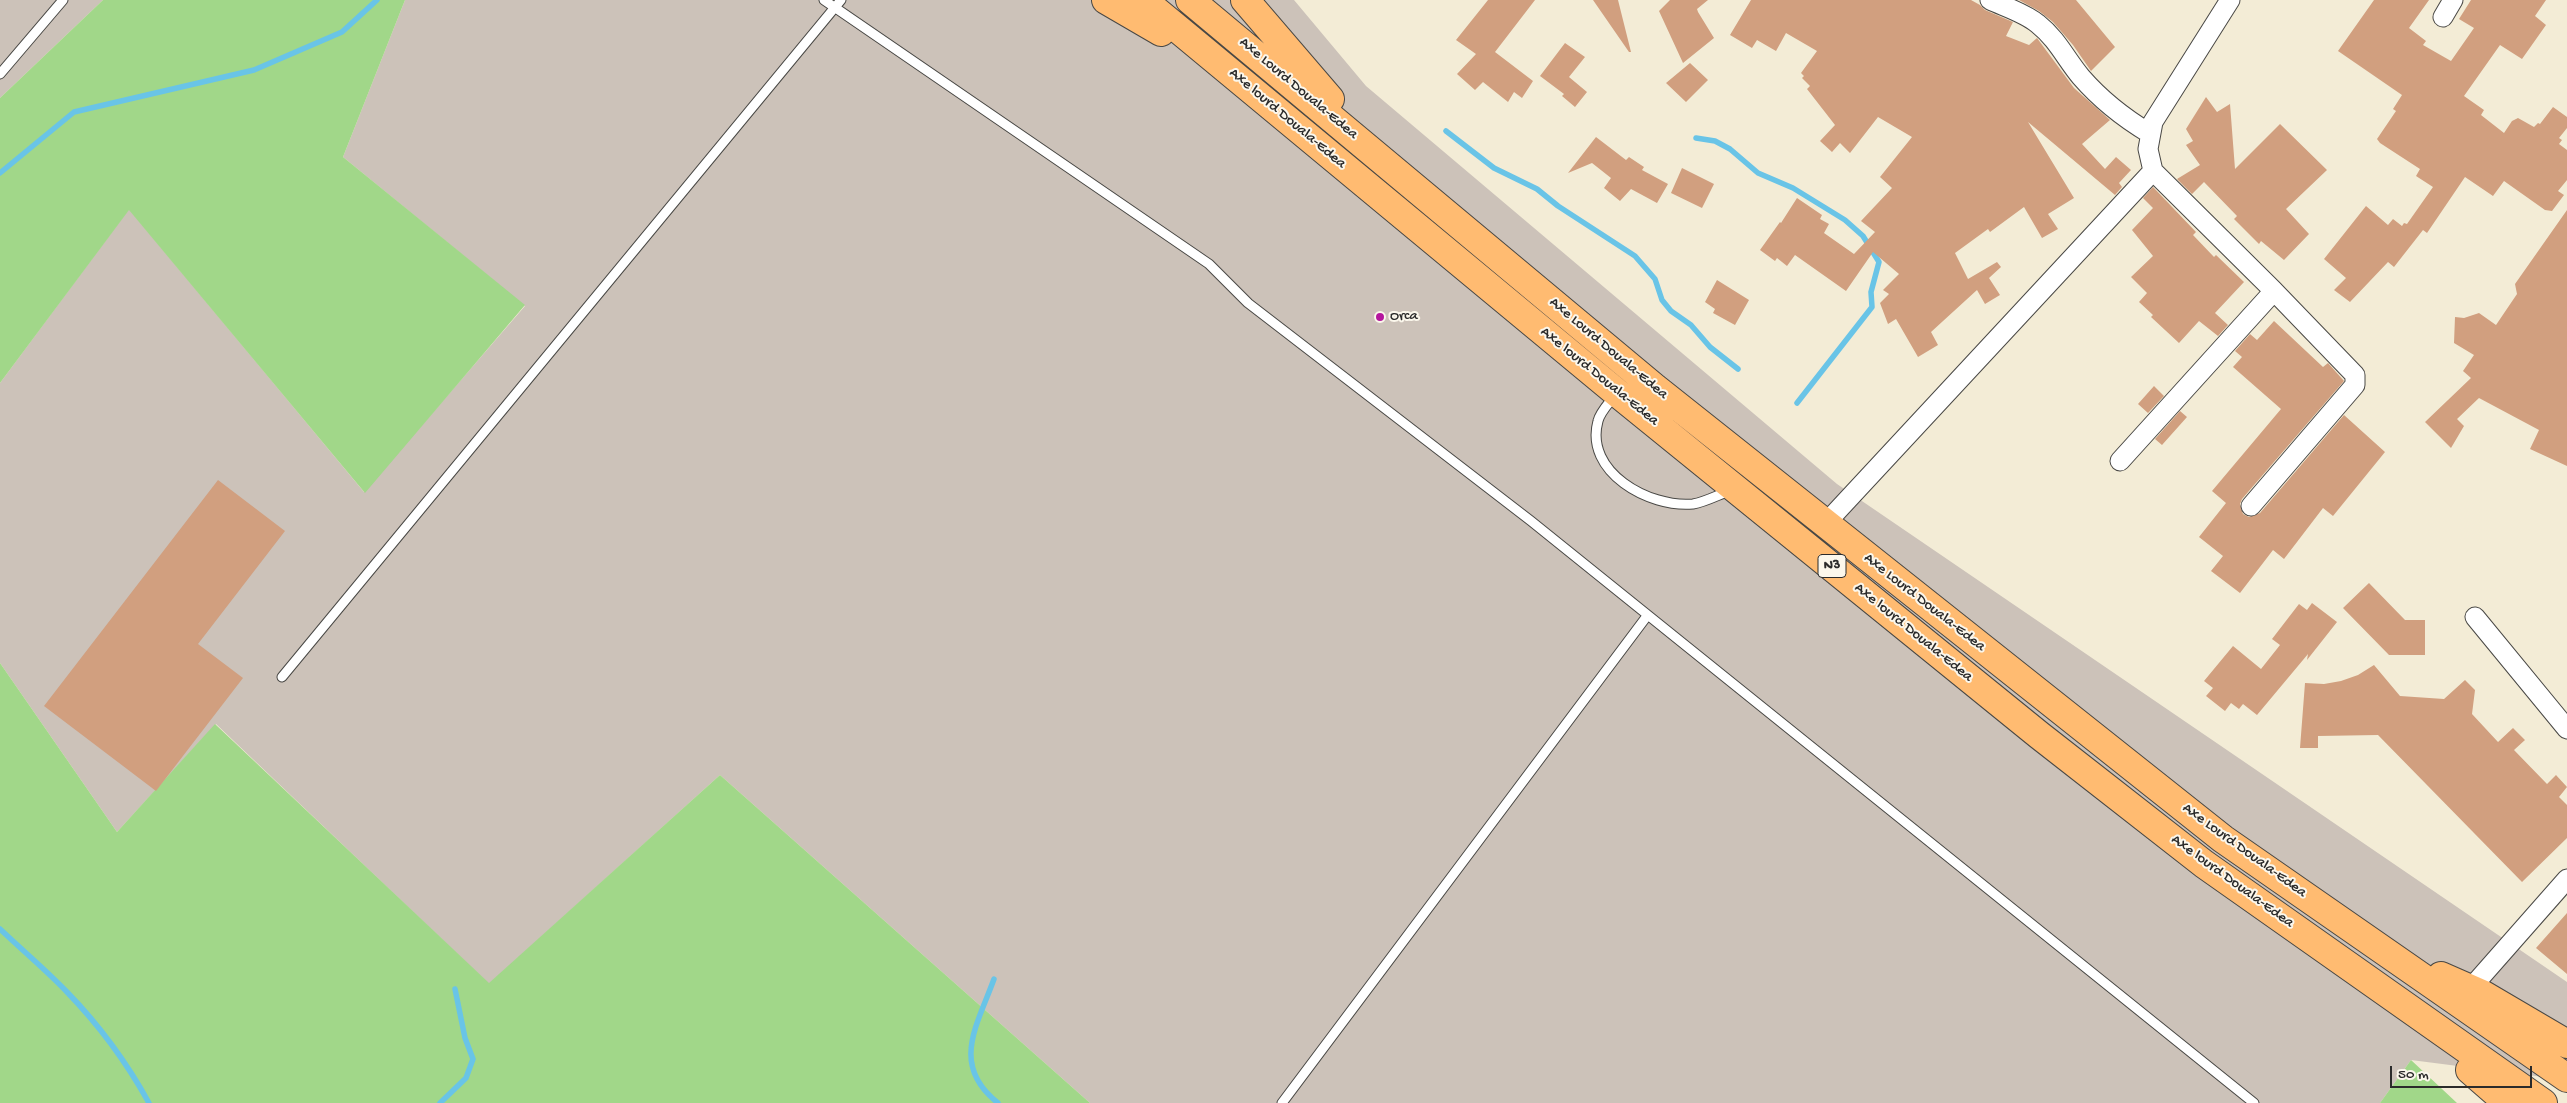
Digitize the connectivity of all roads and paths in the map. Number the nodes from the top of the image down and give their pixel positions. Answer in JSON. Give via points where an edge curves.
{"nodes":[{"id":1,"x":63,"y":0,"type":"edge"},
{"id":2,"x":824,"y":0,"type":"edge"},
{"id":3,"x":841,"y":0,"type":"edge"},
{"id":4,"x":1106,"y":0,"type":"edge"},
{"id":5,"x":1143,"y":0,"type":"edge"},
{"id":6,"x":1190,"y":0,"type":"edge"},
{"id":7,"x":1245,"y":0,"type":"edge"},
{"id":8,"x":1990,"y":0,"type":"edge"},
{"id":9,"x":2230,"y":0,"type":"edge"},
{"id":10,"x":2453,"y":0,"type":"edge"},
{"id":11,"x":834,"y":8,"type":"junction"},
{"id":12,"x":2443,"y":17,"type":"dead end"},
{"id":13,"x":1228,"y":71,"type":"junction"},
{"id":14,"x":0,"y":74,"type":"edge"},
{"id":15,"x":2149,"y":133,"type":"junction"},
{"id":16,"x":2153,"y":172,"type":"junction"},
{"id":17,"x":1396,"y":173,"type":"junction"},
{"id":18,"x":2274,"y":291,"type":"junction"},
{"id":19,"x":1616,"y":392,"type":"junction"},
{"id":20,"x":2120,"y":460,"type":"dead end"},
{"id":21,"x":1737,"y":488,"type":"junction"},
{"id":22,"x":2251,"y":506,"type":"dead end"},
{"id":23,"x":1825,"y":524,"type":"junction"},
{"id":24,"x":1647,"y":616,"type":"junction"},
{"id":25,"x":2474,"y":617,"type":"dead end"},
{"id":26,"x":282,"y":678,"type":"dead end"},
{"id":27,"x":2567,"y":729,"type":"edge"},
{"id":28,"x":2567,"y":879,"type":"edge"},
{"id":29,"x":2395,"y":958,"type":"junction"},
{"id":30,"x":2376,"y":985,"type":"junction"},
{"id":31,"x":2471,"y":988,"type":"junction"},
{"id":32,"x":2567,"y":1044,"type":"edge"},
{"id":33,"x":2567,"y":1078,"type":"edge"},
{"id":34,"x":1282,"y":1103,"type":"edge"},
{"id":35,"x":2254,"y":1103,"type":"edge"},
{"id":36,"x":2508,"y":1103,"type":"edge"},
{"id":37,"x":2543,"y":1103,"type":"edge"}],
"edges":[{"from":1,"to":14,"type":"lane"},
{"from":2,"to":11,"type":"lane"},
{"from":3,"to":11,"type":"lane"},
{"from":4,"to":13,"type":"highway"},
{"from":5,"to":13,"type":"highway","name":"Axe lourd Douala-Edea","number":"N3"},
{"from":6,"to":17,"type":"highway","name":"Axe Lourd Douala-Edea","number":"N3"},
{"from":7,"to":17,"type":"highway"},
{"from":8,"to":15,"type":"street","via":[[2036,22],[2055,39],[2080,76],[2097,94],[2128,121]]},
{"from":9,"to":15,"type":"street"},
{"from":10,"to":12,"type":"street"},
{"from":11,"to":24,"type":"lane","via":[[1208,264],[1248,303],[1531,521]]},
{"from":11,"to":26,"type":"lane"},
{"from":13,"to":19,"type":"highway","name":"Axe lourd Douala-Edea","number":"N3"},
{"from":15,"to":16,"type":"street","via":[[2148,149]]},
{"from":16,"to":18,"type":"street"},
{"from":16,"to":23,"type":"street"},
{"from":17,"to":23,"type":"highway","name":"Axe Lourd Douala-Edea","number":"N3"},
{"from":18,"to":20,"type":"street"},
{"from":18,"to":22,"type":"street","via":[[2355,375],[2355,385]]},
{"from":19,"to":21,"type":"highway","name":"Axe lourd Douala-Edea","number":"N3"},
{"from":19,"to":21,"type":"lane","via":[[1598,420],[1597,451],[1617,479],[1657,502],[1694,504]]},
{"from":21,"to":30,"type":"highway","name":"Axe lourd Douala-Edea","number":"N3","via":[[2039,736],[2204,864]]},
{"from":23,"to":29,"type":"highway","name":"Axe Lourd Douala-Edea","number":"N3","via":[[2224,839]]},
{"from":24,"to":34,"type":"lane"},
{"from":24,"to":35,"type":"lane"},
{"from":25,"to":27,"type":"street"},
{"from":28,"to":31,"type":"street"},
{"from":29,"to":31,"type":"highway"},
{"from":29,"to":33,"type":"highway","name":"Axe Lourd Douala-Edea","number":"N3"},
{"from":30,"to":36,"type":"highway"},
{"from":30,"to":37,"type":"highway","name":"Axe lourd Douala-Edea","number":"N3"},
{"from":31,"to":32,"type":"highway"}]}
